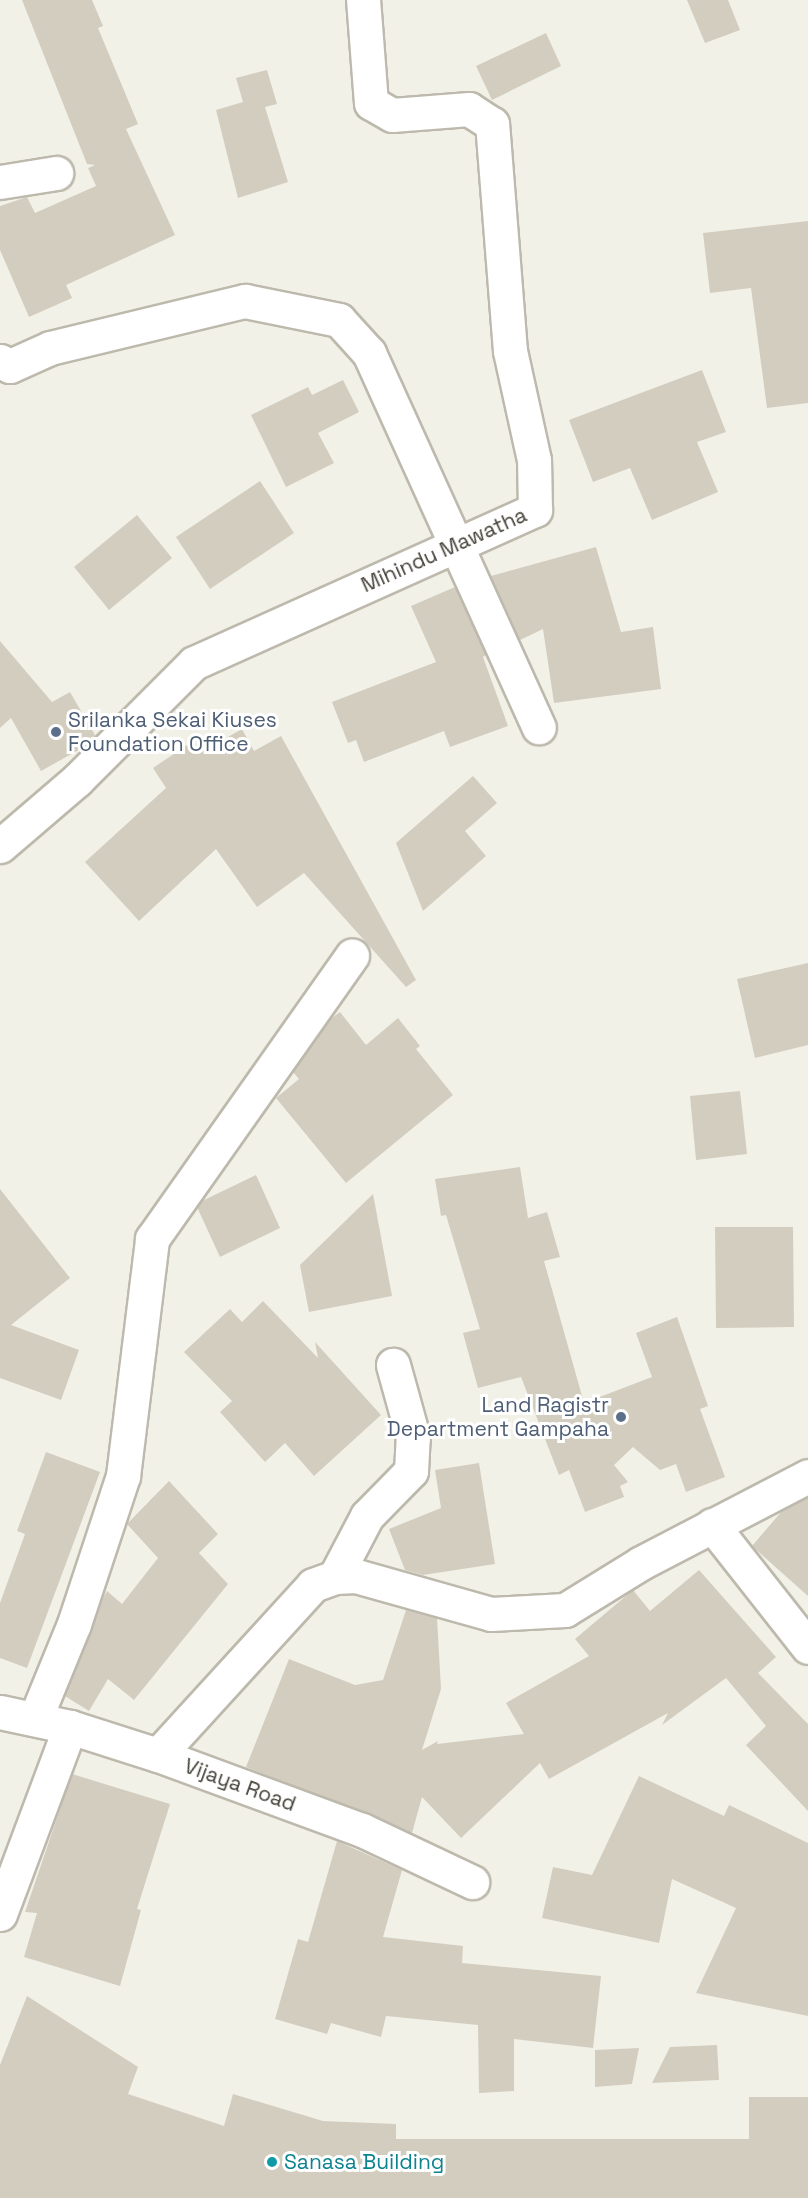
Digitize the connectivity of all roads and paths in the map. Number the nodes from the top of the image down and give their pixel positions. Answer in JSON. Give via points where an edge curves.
{"nodes":[{"id":1,"x":363,"y":0,"type":"edge"},
{"id":2,"x":56,"y":173,"type":"dead end"},
{"id":3,"x":0,"y":182,"type":"edge"},
{"id":4,"x":0,"y":361,"type":"edge"},
{"id":5,"x":457,"y":545,"type":"junction"},
{"id":6,"x":539,"y":727,"type":"dead end"},
{"id":7,"x":0,"y":846,"type":"edge"},
{"id":8,"x":352,"y":955,"type":"dead end"},
{"id":9,"x":393,"y":1365,"type":"dead end"},
{"id":10,"x":808,"y":1476,"type":"edge"},
{"id":11,"x":712,"y":1525,"type":"junction"},
{"id":12,"x":335,"y":1578,"type":"junction"},
{"id":13,"x":808,"y":1647,"type":"edge"},
{"id":14,"x":0,"y":1712,"type":"edge"},
{"id":15,"x":35,"y":1719,"type":"junction"},
{"id":16,"x":70,"y":1727,"type":"junction"},
{"id":17,"x":158,"y":1755,"type":"junction"},
{"id":18,"x":472,"y":1882,"type":"dead end"},
{"id":19,"x":0,"y":1914,"type":"edge"}],
"edges":[{"from":1,"to":5,"type":"street","name":"Mihindu Mawatha","via":[[370,103],[392,115],[469,109],[492,124],[510,351],[534,460],[535,510]]},
{"from":2,"to":3,"type":"street"},
{"from":4,"to":5,"type":"street","via":[[10,366],[50,348],[245,301],[339,320],[369,353]]},
{"from":5,"to":6,"type":"street"},
{"from":5,"to":7,"type":"street","name":"Mihindu Mawatha","via":[[194,663],[77,780]]},
{"from":8,"to":15,"type":"street","via":[[152,1239],[123,1476],[74,1624]]},
{"from":9,"to":12,"type":"street","via":[[413,1437],[411,1471],[367,1516]]},
{"from":10,"to":11,"type":"street"},
{"from":11,"to":12,"type":"street","via":[[565,1610],[491,1614],[356,1576]]},
{"from":11,"to":13,"type":"street"},
{"from":12,"to":17,"type":"street","via":[[313,1585]]},
{"from":14,"to":15,"type":"street","name":"Vijaya Road"},
{"from":15,"to":16,"type":"street","name":"Vijaya Road"},
{"from":16,"to":17,"type":"street","name":"Vijaya Road"},
{"from":16,"to":19,"type":"street"},
{"from":17,"to":18,"type":"street","name":"Vijaya Road","via":[[362,1830]]}]}
